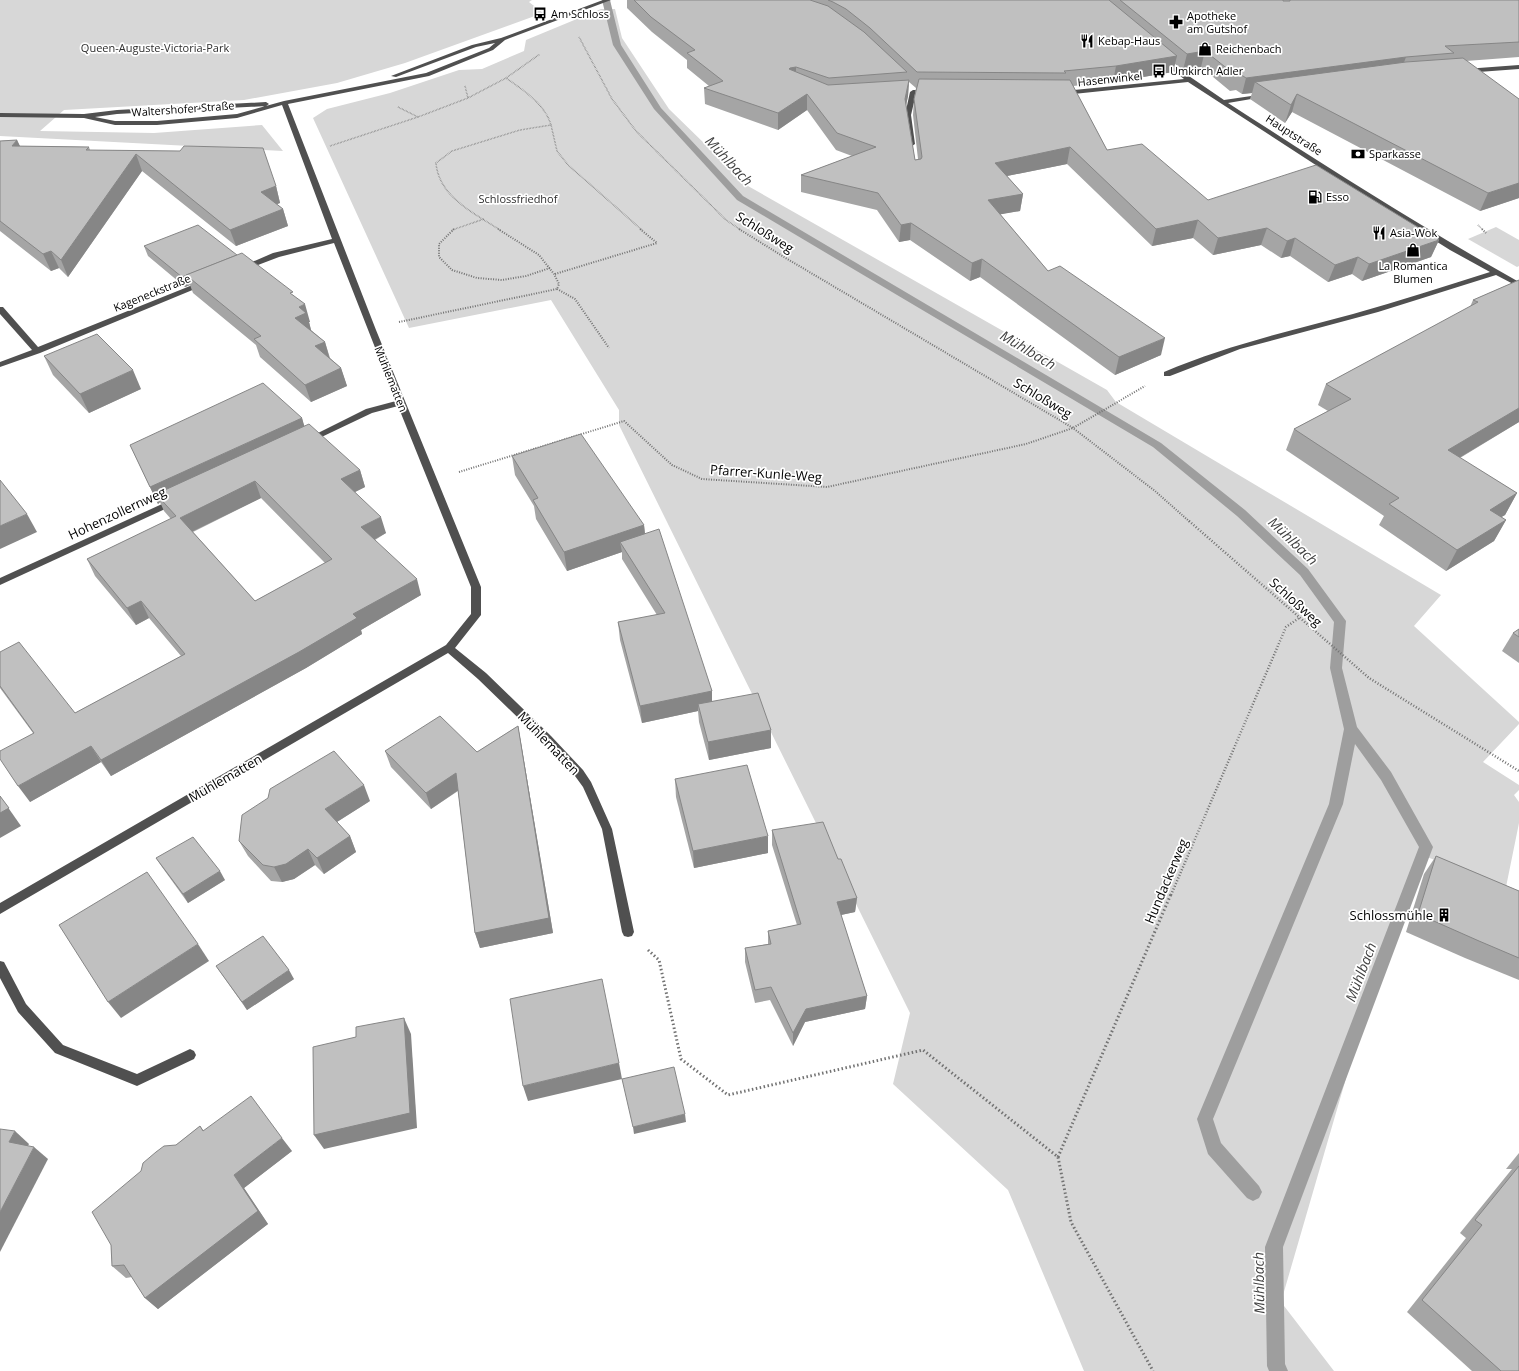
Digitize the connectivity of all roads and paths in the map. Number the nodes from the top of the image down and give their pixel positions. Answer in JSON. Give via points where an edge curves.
{"nodes":[{"id":1,"x":608,"y":0,"type":"edge"},
{"id":2,"x":577,"y":32,"type":"dead end"},
{"id":3,"x":503,"y":39,"type":"junction"},
{"id":4,"x":1156,"y":54,"type":"edge"},
{"id":5,"x":1519,"y":67,"type":"edge"},
{"id":6,"x":1455,"y":72,"type":"edge"},
{"id":7,"x":506,"y":78,"type":"dead end"},
{"id":8,"x":1189,"y":80,"type":"junction"},
{"id":9,"x":375,"y":84,"type":"junction"},
{"id":10,"x":909,"y":86,"type":"edge"},
{"id":11,"x":913,"y":92,"type":"junction"},
{"id":12,"x":936,"y":92,"type":"edge"},
{"id":13,"x":905,"y":93,"type":"edge"},
{"id":14,"x":1053,"y":93,"type":"edge"},
{"id":15,"x":1271,"y":93,"type":"edge"},
{"id":16,"x":1222,"y":102,"type":"junction"},
{"id":17,"x":284,"y":103,"type":"junction"},
{"id":18,"x":0,"y":114,"type":"edge"},
{"id":19,"x":84,"y":116,"type":"junction"},
{"id":20,"x":418,"y":117,"type":"dead end"},
{"id":21,"x":551,"y":125,"type":"junction"},
{"id":22,"x":304,"y":151,"type":"junction"},
{"id":23,"x":913,"y":152,"type":"edge"},
{"id":24,"x":484,"y":219,"type":"junction"},
{"id":25,"x":336,"y":240,"type":"junction"},
{"id":26,"x":550,"y":268,"type":"junction"},
{"id":27,"x":233,"y":272,"type":"edge"},
{"id":28,"x":1494,"y":272,"type":"junction"},
{"id":29,"x":554,"y":274,"type":"junction"},
{"id":30,"x":212,"y":281,"type":"edge"},
{"id":31,"x":1519,"y":285,"type":"edge"},
{"id":32,"x":557,"y":289,"type":"junction"},
{"id":33,"x":0,"y":309,"type":"edge"},
{"id":34,"x":371,"y":328,"type":"junction"},
{"id":35,"x":609,"y":348,"type":"dead end"},
{"id":36,"x":37,"y":351,"type":"junction"},
{"id":37,"x":0,"y":365,"type":"edge"},
{"id":38,"x":1167,"y":374,"type":"joint"},
{"id":39,"x":400,"y":403,"type":"junction"},
{"id":40,"x":1073,"y":428,"type":"junction"},
{"id":41,"x":296,"y":445,"type":"edge"},
{"id":42,"x":432,"y":481,"type":"junction"},
{"id":43,"x":181,"y":498,"type":"edge"},
{"id":44,"x":0,"y":582,"type":"edge"},
{"id":45,"x":1299,"y":618,"type":"junction"},
{"id":46,"x":449,"y":648,"type":"junction"},
{"id":47,"x":1519,"y":771,"type":"edge"},
{"id":48,"x":0,"y":909,"type":"edge"},
{"id":49,"x":628,"y":932,"type":"joint"},
{"id":50,"x":0,"y":966,"type":"edge"},
{"id":51,"x":190,"y":1055,"type":"dead end"},
{"id":52,"x":1058,"y":1157,"type":"junction"},
{"id":53,"x":1153,"y":1371,"type":"edge"}],
"edges":[{"from":1,"to":3,"type":"street","name":"Waltershofer Straße"},
{"from":2,"to":40,"type":"path","name":"Schloßweg","via":[[612,99],[636,130],[726,220]]},
{"from":3,"to":9,"type":"street","name":"Waltershofer Straße","via":[[474,46]]},
{"from":3,"to":9,"type":"street","name":"Waltershofer Straße","via":[[491,49],[427,75]]},
{"from":4,"to":8,"type":"street","name":"Hauptstraße"},
{"from":5,"to":6,"type":"street"},
{"from":7,"to":21,"type":"path","via":[[520,87],[550,118]]},
{"from":8,"to":14,"type":"street","name":"Hasenwinkel"},
{"from":8,"to":16,"type":"street","name":"Hauptstraße"},
{"from":9,"to":17,"type":"street","name":"Waltershofer Straße"},
{"from":10,"to":11,"type":"street"},
{"from":11,"to":12,"type":"street"},
{"from":11,"to":13,"type":"street"},
{"from":11,"to":23,"type":"street","via":[[908,115]]},
{"from":15,"to":16,"type":"street"},
{"from":16,"to":28,"type":"street","name":"Hauptstraße","via":[[1347,183]]},
{"from":17,"to":19,"type":"street","name":"Waltershofer Straße"},
{"from":17,"to":19,"type":"street","name":"Waltershofer Straße","via":[[237,116],[157,123],[115,123]]},
{"from":17,"to":22,"type":"street","name":"Mühlematten"},
{"from":18,"to":19,"type":"street","name":"Waltershofer Straße"},
{"from":20,"to":22,"type":"path","via":[[338,144]]},
{"from":21,"to":24,"type":"path","via":[[520,130],[452,151],[436,162],[437,174],[442,185],[461,204]]},
{"from":21,"to":29,"type":"path","via":[[557,151],[568,165],[657,244]]},
{"from":22,"to":25,"type":"street","name":"Mühlematten"},
{"from":24,"to":26,"type":"path","via":[[539,255]]},
{"from":24,"to":26,"type":"path","via":[[452,229],[439,244],[438,257],[452,270],[477,278],[502,280]]},
{"from":25,"to":27,"type":"street","via":[[276,254]]},
{"from":25,"to":34,"type":"street","name":"Mühlematten"},
{"from":26,"to":29,"type":"path"},
{"from":28,"to":31,"type":"street","name":"Hauptstraße"},
{"from":28,"to":38,"type":"street","via":[[1359,315],[1187,364]]},
{"from":29,"to":32,"type":"path","via":[[559,284]]},
{"from":30,"to":36,"type":"street","name":"Kageneckstraße"},
{"from":32,"to":34,"type":"path"},
{"from":32,"to":35,"type":"path","via":[[574,299]]},
{"from":33,"to":36,"type":"street"},
{"from":34,"to":39,"type":"street","name":"Mühlematten"},
{"from":36,"to":37,"type":"street","name":"Kageneckstraße"},
{"from":38,"to":40,"type":"path"},
{"from":39,"to":41,"type":"street","via":[[369,411]]},
{"from":39,"to":42,"type":"street","name":"Mühlematten"},
{"from":40,"to":42,"type":"path","name":"Pfarrer-Kunle-Weg","via":[[1026,444],[827,488],[702,479],[672,465],[624,421]]},
{"from":40,"to":45,"type":"path","name":"Schloßweg","via":[[1155,491]]},
{"from":42,"to":46,"type":"street","name":"Mühlematten","via":[[476,587],[476,615]]},
{"from":43,"to":44,"type":"street","name":"Hohenzollernweg"},
{"from":45,"to":47,"type":"path","name":"Schloßweg","via":[[1369,678]]},
{"from":45,"to":52,"type":"path","name":"Hundackerweg","via":[[1286,628]]},
{"from":46,"to":48,"type":"street","name":"Mühlematten"},
{"from":46,"to":49,"type":"street","name":"Mühlematten","via":[[547,739],[587,785],[608,829]]},
{"from":49,"to":52,"type":"path","via":[[659,960],[681,1058],[728,1095],[923,1050]]},
{"from":50,"to":51,"type":"street","via":[[22,1008],[59,1049],[137,1080]]},
{"from":52,"to":53,"type":"path","via":[[1071,1222]]}]}
